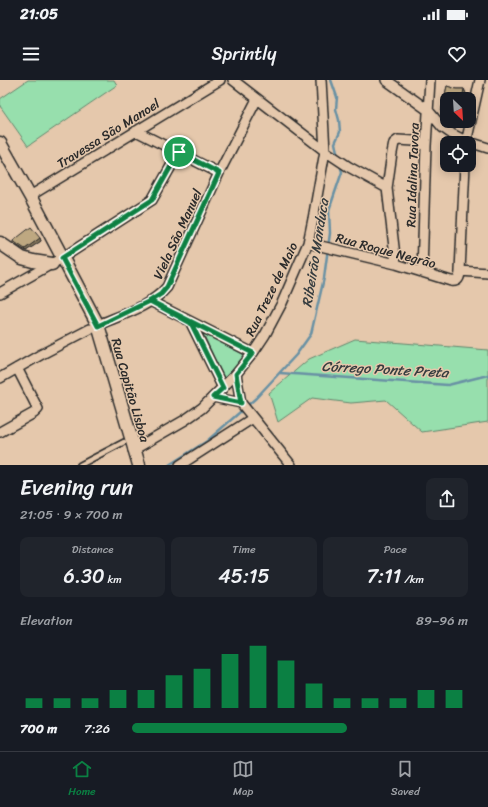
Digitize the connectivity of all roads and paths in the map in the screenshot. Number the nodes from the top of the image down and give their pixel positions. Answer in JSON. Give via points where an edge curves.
{"nodes":[{"id":1,"x":220,"y":80,"type":"edge"},
{"id":2,"x":233,"y":80,"type":"edge"},
{"id":3,"x":321,"y":80,"type":"edge"},
{"id":4,"x":386,"y":80,"type":"edge"},
{"id":5,"x":430,"y":80,"type":"edge"},
{"id":6,"x":480,"y":80,"type":"edge"},
{"id":7,"x":257,"y":99,"type":"junction"},
{"id":8,"x":428,"y":110,"type":"junction"},
{"id":9,"x":136,"y":131,"type":"junction"},
{"id":10,"x":456,"y":136,"type":"edge"},
{"id":11,"x":467,"y":136,"type":"edge"},
{"id":12,"x":0,"y":143,"type":"edge"},
{"id":13,"x":476,"y":145,"type":"edge"},
{"id":14,"x":426,"y":146,"type":"junction"},
{"id":15,"x":488,"y":148,"type":"edge"},
{"id":16,"x":325,"y":151,"type":"junction"},
{"id":17,"x":179,"y":152,"type":"junction"},
{"id":18,"x":465,"y":172,"type":"edge"},
{"id":19,"x":219,"y":173,"type":"junction"},
{"id":20,"x":387,"y":188,"type":"junction"},
{"id":21,"x":30,"y":196,"type":"junction"},
{"id":22,"x":0,"y":243,"type":"edge"},
{"id":23,"x":308,"y":243,"type":"junction"},
{"id":24,"x":57,"y":261,"type":"junction"},
{"id":25,"x":396,"y":264,"type":"junction"},
{"id":26,"x":422,"y":272,"type":"junction"},
{"id":27,"x":488,"y":273,"type":"edge"},
{"id":28,"x":459,"y":275,"type":"junction"},
{"id":29,"x":0,"y":293,"type":"edge"},
{"id":30,"x":150,"y":301,"type":"junction"},
{"id":31,"x":191,"y":323,"type":"junction"},
{"id":32,"x":94,"y":327,"type":"junction"},
{"id":33,"x":253,"y":353,"type":"junction"},
{"id":34,"x":17,"y":368,"type":"junction"},
{"id":35,"x":236,"y":374,"type":"junction"},
{"id":36,"x":0,"y":378,"type":"edge"},
{"id":37,"x":223,"y":388,"type":"junction"},
{"id":38,"x":213,"y":397,"type":"junction"},
{"id":39,"x":242,"y":404,"type":"junction"},
{"id":40,"x":251,"y":415,"type":"junction"},
{"id":41,"x":0,"y":432,"type":"edge"},
{"id":42,"x":124,"y":442,"type":"junction"},
{"id":43,"x":133,"y":450,"type":"junction"},
{"id":44,"x":80,"y":465,"type":"edge"},
{"id":45,"x":132,"y":465,"type":"edge"},
{"id":46,"x":138,"y":465,"type":"edge"},
{"id":47,"x":180,"y":465,"type":"edge"},
{"id":48,"x":291,"y":465,"type":"edge"}],
"edges":[{"from":1,"to":9,"type":"street","name":"Travessa São Manoel"},
{"from":2,"to":7,"type":"street"},
{"from":3,"to":16,"type":"street","name":"Rua Treze de Maio"},
{"from":4,"to":8,"type":"street"},
{"from":5,"to":8,"type":"street","name":"Rua Idalina Tavora"},
{"from":6,"to":11,"type":"street"},
{"from":7,"to":16,"type":"street"},
{"from":7,"to":19,"type":"street","name":"Viela São Manuel"},
{"from":8,"to":10,"type":"street","via":[[442,127]]},
{"from":8,"to":14,"type":"street","name":"Rua Idalina Tavora"},
{"from":9,"to":17,"type":"street"},
{"from":9,"to":21,"type":"street","name":"Travessa São Manoel"},
{"from":12,"to":21,"type":"street","name":"Rua Capitão Lisboa"},
{"from":13,"to":15,"type":"street"},
{"from":14,"to":20,"type":"street","via":[[406,140],[394,143]]},
{"from":14,"to":26,"type":"street","name":"Rua Idalina Tavora"},
{"from":16,"to":20,"type":"street"},
{"from":16,"to":23,"type":"street","name":"Rua Treze de Maio"},
{"from":17,"to":19,"type":"street"},
{"from":17,"to":24,"type":"street","via":[[152,200]]},
{"from":18,"to":28,"type":"street"},
{"from":19,"to":30,"type":"street","name":"Viela São Manuel","via":[[167,287]]},
{"from":20,"to":25,"type":"street"},
{"from":21,"to":24,"type":"street","name":"Rua Capitão Lisboa"},
{"from":22,"to":24,"type":"street","via":[[22,258],[33,261]]},
{"from":23,"to":25,"type":"street","name":"Rua Roque Negrão"},
{"from":23,"to":33,"type":"street","name":"Rua Treze de Maio","via":[[282,303]]},
{"from":24,"to":29,"type":"street"},
{"from":24,"to":32,"type":"street","name":"Rua Capitão Lisboa","via":[[74,281],[77,295]]},
{"from":25,"to":26,"type":"street","name":"Rua Roque Negrão"},
{"from":26,"to":28,"type":"street","name":"Rua Roque Negrão","via":[[451,281]]},
{"from":27,"to":28,"type":"street","name":"Rua Roque Negrão"},
{"from":30,"to":31,"type":"street"},
{"from":30,"to":32,"type":"street","name":"Viela São Manuel"},
{"from":31,"to":33,"type":"street"},
{"from":31,"to":37,"type":"street"},
{"from":32,"to":34,"type":"street","name":"Viela São Manuel"},
{"from":32,"to":42,"type":"street","name":"Rua Capitão Lisboa"},
{"from":32,"to":43,"type":"street","name":"Rua Capitão Lisboa"},
{"from":33,"to":35,"type":"street","name":"Rua Treze de Maio"},
{"from":34,"to":36,"type":"street","name":"Viela São Manuel"},
{"from":34,"to":41,"type":"street","via":[[38,409],[34,414]]},
{"from":35,"to":37,"type":"street","name":"Rua Treze de Maio"},
{"from":35,"to":39,"type":"street"},
{"from":37,"to":38,"type":"street","name":"Rua Treze de Maio"},
{"from":38,"to":39,"type":"street"},
{"from":38,"to":43,"type":"street","name":"Rua Treze de Maio","via":[[185,420]]},
{"from":39,"to":40,"type":"street"},
{"from":40,"to":47,"type":"street"},
{"from":40,"to":48,"type":"street"},
{"from":42,"to":44,"type":"lane"},
{"from":42,"to":45,"type":"street","name":"Rua Capitão Lisboa"},
{"from":43,"to":46,"type":"street","name":"Rua Capitão Lisboa"}]}
